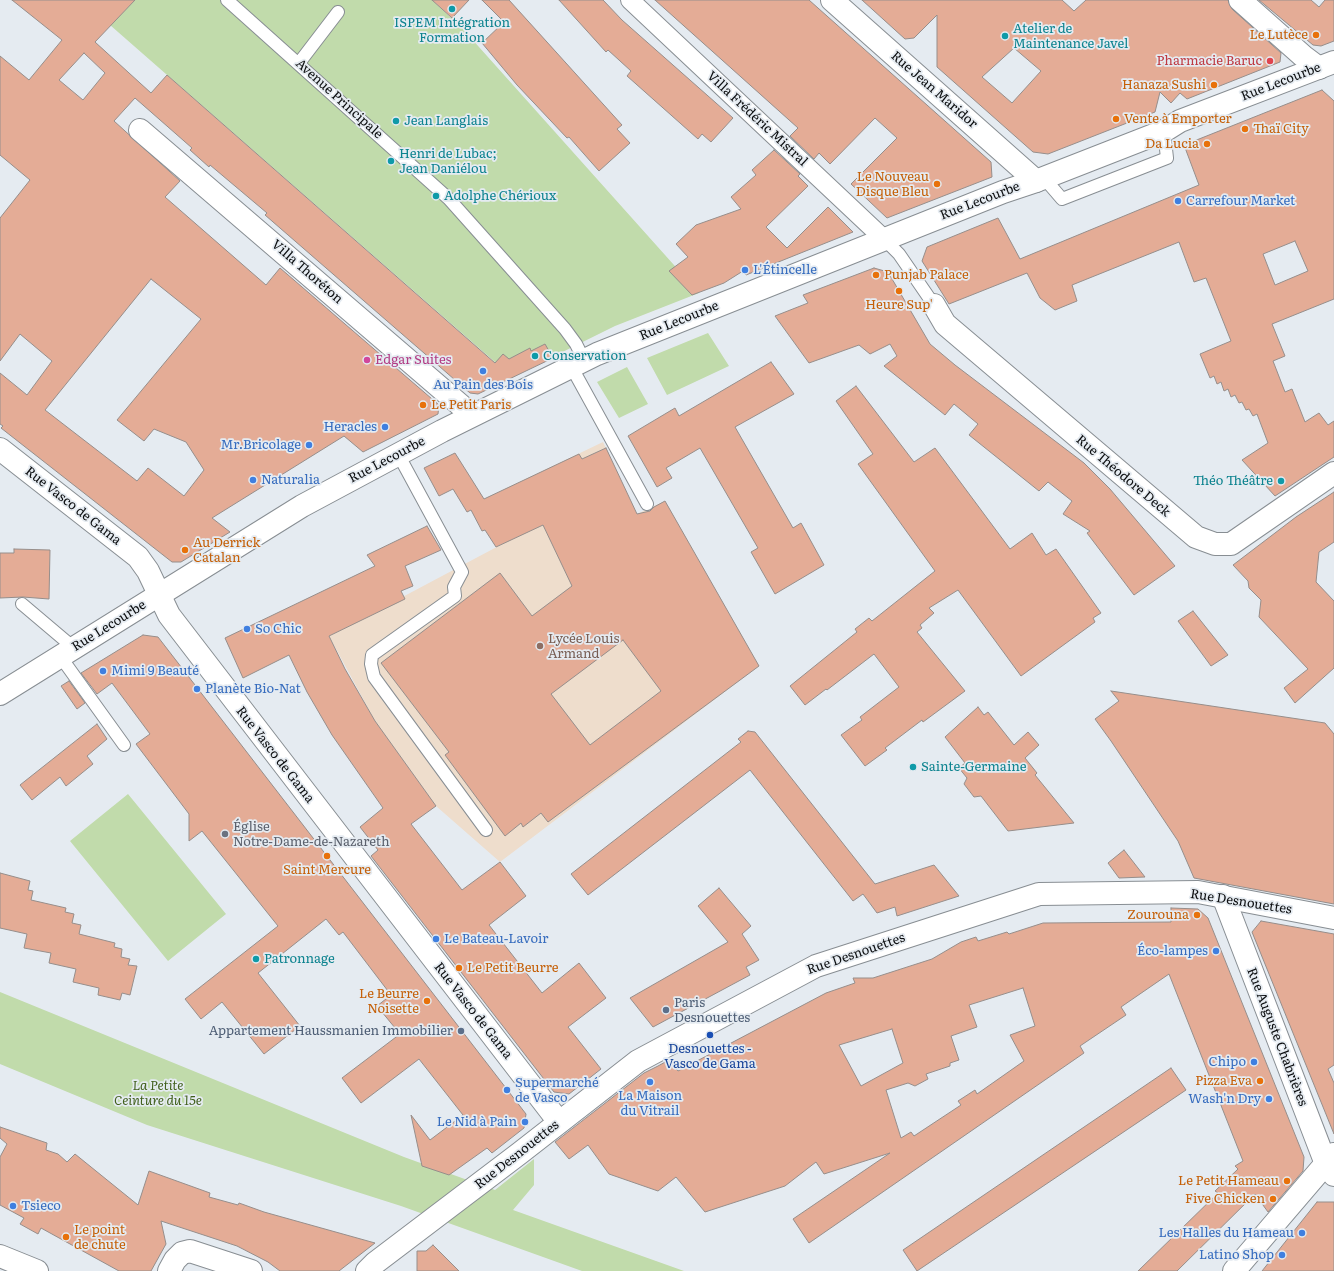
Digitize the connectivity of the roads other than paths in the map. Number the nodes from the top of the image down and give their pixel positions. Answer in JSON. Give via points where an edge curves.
{"nodes":[{"id":1,"x":227,"y":0,"type":"edge"},
{"id":2,"x":630,"y":0,"type":"edge"},
{"id":3,"x":832,"y":0,"type":"edge"},
{"id":4,"x":1240,"y":0,"type":"edge"},
{"id":5,"x":338,"y":12,"type":"dead end"},
{"id":6,"x":299,"y":63,"type":"junction"},
{"id":7,"x":1326,"y":65,"type":"edge"},
{"id":8,"x":140,"y":130,"type":"dead end"},
{"id":9,"x":1040,"y":179,"type":"junction"},
{"id":10,"x":884,"y":239,"type":"junction"},
{"id":11,"x":934,"y":305,"type":"joint"},
{"id":12,"x":577,"y":357,"type":"junction"},
{"id":13,"x":472,"y":416,"type":"junction"},
{"id":14,"x":0,"y":449,"type":"edge"},
{"id":15,"x":398,"y":454,"type":"junction"},
{"id":16,"x":1334,"y":473,"type":"edge"},
{"id":17,"x":647,"y":504,"type":"dead end"},
{"id":18,"x":159,"y":596,"type":"junction"},
{"id":19,"x":22,"y":604,"type":"dead end"},
{"id":20,"x":67,"y":652,"type":"junction"},
{"id":21,"x":0,"y":694,"type":"edge"},
{"id":22,"x":124,"y":745,"type":"dead end"},
{"id":23,"x":486,"y":830,"type":"dead end"},
{"id":24,"x":1223,"y":896,"type":"junction"},
{"id":25,"x":1334,"y":918,"type":"edge"},
{"id":26,"x":559,"y":1122,"type":"junction"},
{"id":27,"x":1331,"y":1164,"type":"edge"},
{"id":28,"x":0,"y":1256,"type":"edge"},
{"id":29,"x":37,"y":1271,"type":"edge"},
{"id":30,"x":169,"y":1271,"type":"edge"},
{"id":31,"x":252,"y":1271,"type":"edge"},
{"id":32,"x":367,"y":1271,"type":"edge"},
{"id":33,"x":1234,"y":1271,"type":"edge"}],
"edges":[{"from":1,"to":6,"type":"lane","name":"Avenue Principale"},
{"from":2,"to":10,"type":"street","name":"Villa Frédéric Mistral"},
{"from":3,"to":9,"type":"street","name":"Rue Jean Maridor"},
{"from":4,"to":7,"type":"street","via":[[1303,56]]},
{"from":5,"to":6,"type":"lane"},
{"from":6,"to":12,"type":"lane","name":"Avenue Principale","via":[[449,199]]},
{"from":7,"to":9,"type":"street","name":"Rue Lecourbe"},
{"from":8,"to":13,"type":"street","name":"Villa Thoréton"},
{"from":9,"to":10,"type":"street","name":"Rue Lecourbe"},
{"from":10,"to":11,"type":"lane","via":[[899,254]]},
{"from":10,"to":12,"type":"street","name":"Rue Lecourbe"},
{"from":11,"to":16,"type":"street","name":"Rue Théodore Deck","via":[[945,324],[1196,537],[1216,544],[1231,544]]},
{"from":12,"to":13,"type":"street","name":"Rue Lecourbe"},
{"from":12,"to":17,"type":"lane","name":"Avenue Principale"},
{"from":13,"to":15,"type":"street","name":"Rue Lecourbe"},
{"from":14,"to":18,"type":"street","name":"Rue Vasco de Gama","via":[[138,557],[148,571]]},
{"from":15,"to":18,"type":"street","name":"Rue Lecourbe","via":[[302,506]]},
{"from":15,"to":23,"type":"lane","via":[[462,572],[454,587],[455,596],[372,655],[374,677]]},
{"from":18,"to":20,"type":"street","name":"Rue Lecourbe"},
{"from":18,"to":26,"type":"street","name":"Rue Vasco de Gama","via":[[169,615],[242,712]]},
{"from":19,"to":20,"type":"lane"},
{"from":20,"to":21,"type":"street","name":"Rue Lecourbe"},
{"from":20,"to":22,"type":"lane"},
{"from":24,"to":25,"type":"street","name":"Rue Desnouettes"},
{"from":24,"to":26,"type":"street","name":"Rue Desnouettes","via":[[1198,892],[1039,894],[816,966],[638,1061]]},
{"from":24,"to":27,"type":"street","name":"Rue Auguste Chabrières"},
{"from":26,"to":32,"type":"street","name":"Rue Desnouettes"},
{"from":27,"to":33,"type":"street"},
{"from":28,"to":29,"type":"street"},
{"from":30,"to":31,"type":"street","via":[[182,1253],[190,1250]]}]}
